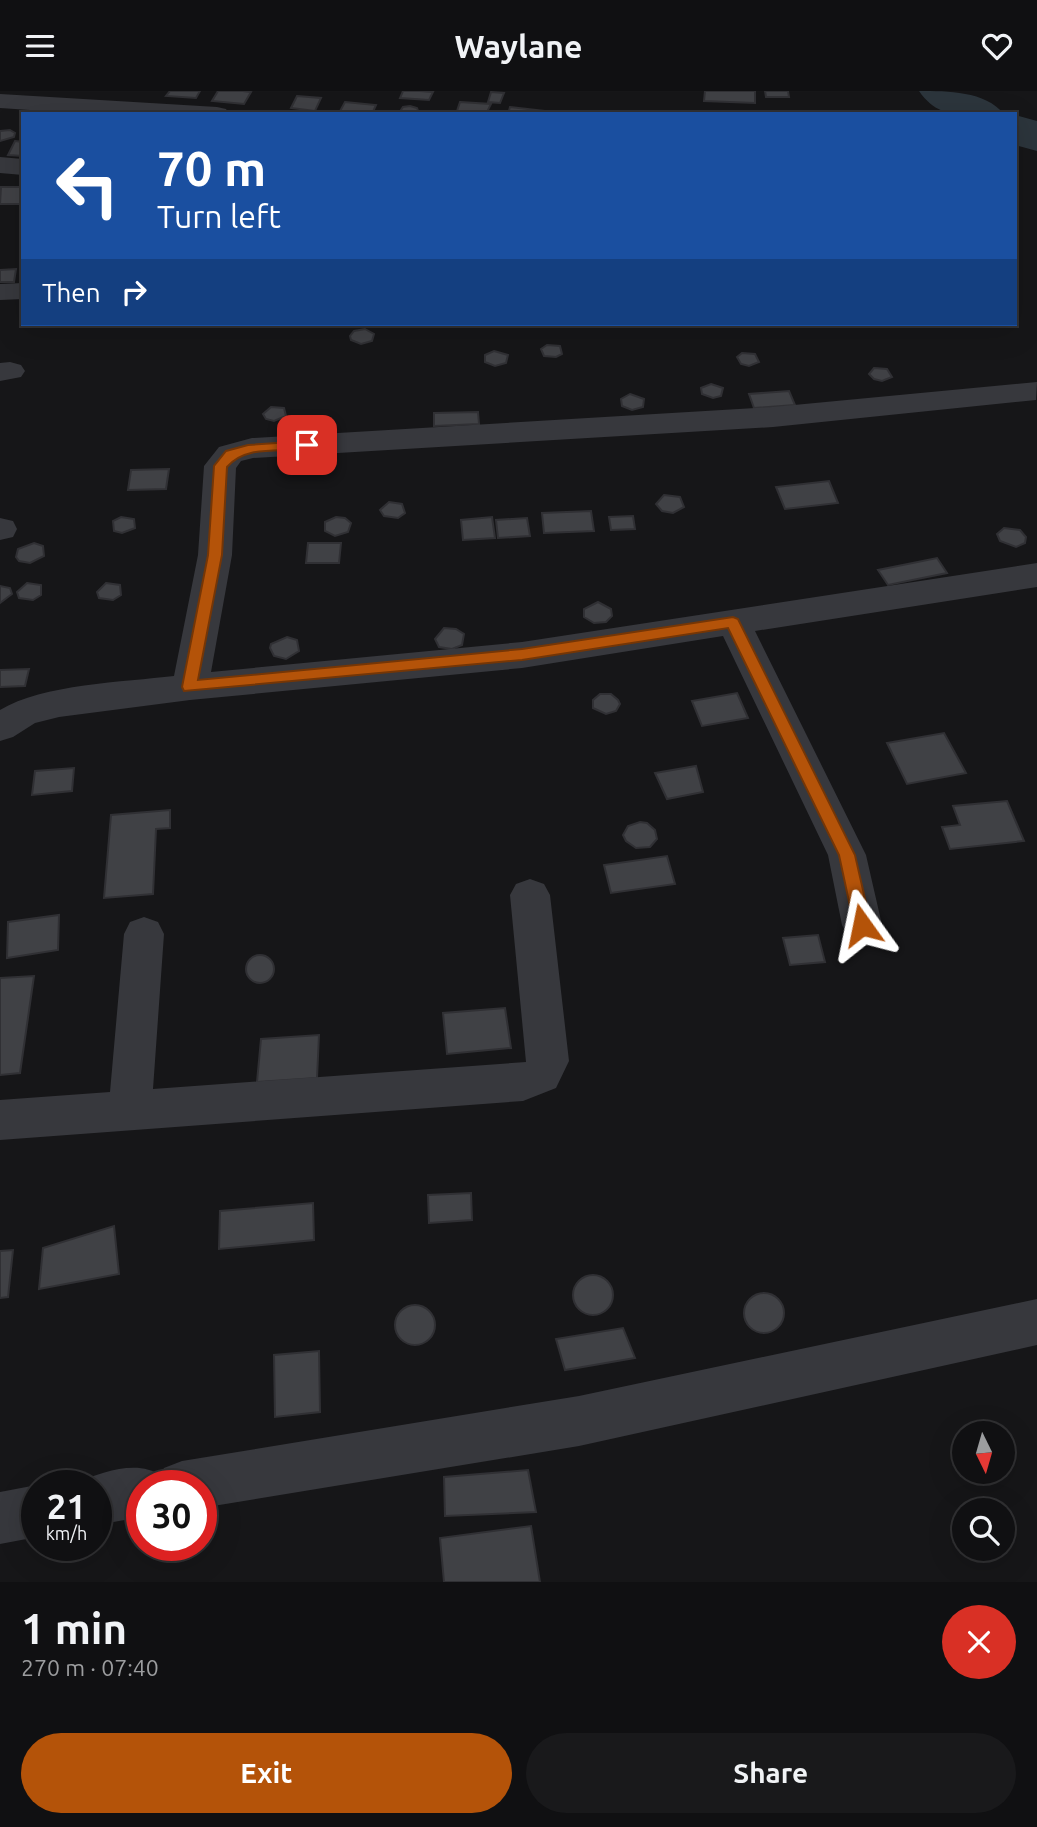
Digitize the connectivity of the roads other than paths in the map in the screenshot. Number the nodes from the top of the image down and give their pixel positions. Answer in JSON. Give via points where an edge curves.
{"nodes":[{"id":1,"x":0,"y":101,"type":"edge"},
{"id":2,"x":184,"y":112,"type":"edge"},
{"id":3,"x":0,"y":165,"type":"edge"},
{"id":4,"x":21,"y":167,"type":"edge"},
{"id":5,"x":21,"y":291,"type":"edge"},
{"id":6,"x":0,"y":292,"type":"edge"},
{"id":7,"x":1036,"y":391,"type":"edge"},
{"id":8,"x":1037,"y":575,"type":"edge"},
{"id":9,"x":733,"y":622,"type":"junction"},
{"id":10,"x":190,"y":687,"type":"junction"},
{"id":11,"x":0,"y":727,"type":"edge"},
{"id":12,"x":530,"y":895,"type":"dead end"},
{"id":13,"x":862,"y":925,"type":"dead end"},
{"id":14,"x":144,"y":934,"type":"dead end"},
{"id":15,"x":130,"y":1109,"type":"junction"},
{"id":16,"x":0,"y":1121,"type":"edge"},
{"id":17,"x":1037,"y":1322,"type":"edge"},
{"id":18,"x":217,"y":1480,"type":"edge"},
{"id":19,"x":21,"y":1514,"type":"edge"},
{"id":20,"x":0,"y":1518,"type":"edge"}],
"edges":[{"from":1,"to":2,"type":"street"},
{"from":3,"to":4,"type":"street"},
{"from":5,"to":6,"type":"street"},
{"from":7,"to":10,"type":"street","via":[[773,417],[252,448],[230,454],[220,466],[215,555]]},
{"from":8,"to":9,"type":"street"},
{"from":9,"to":10,"type":"street","via":[[522,655]]},
{"from":9,"to":13,"type":"street","via":[[847,855]]},
{"from":10,"to":11,"type":"street","via":[[59,703],[25,712]]},
{"from":12,"to":15,"type":"street","via":[[548,1061],[541,1075],[523,1082]]},
{"from":14,"to":15,"type":"street"},
{"from":15,"to":16,"type":"street"},
{"from":17,"to":18,"type":"street","via":[[579,1421]]},
{"from":19,"to":20,"type":"street"}]}
